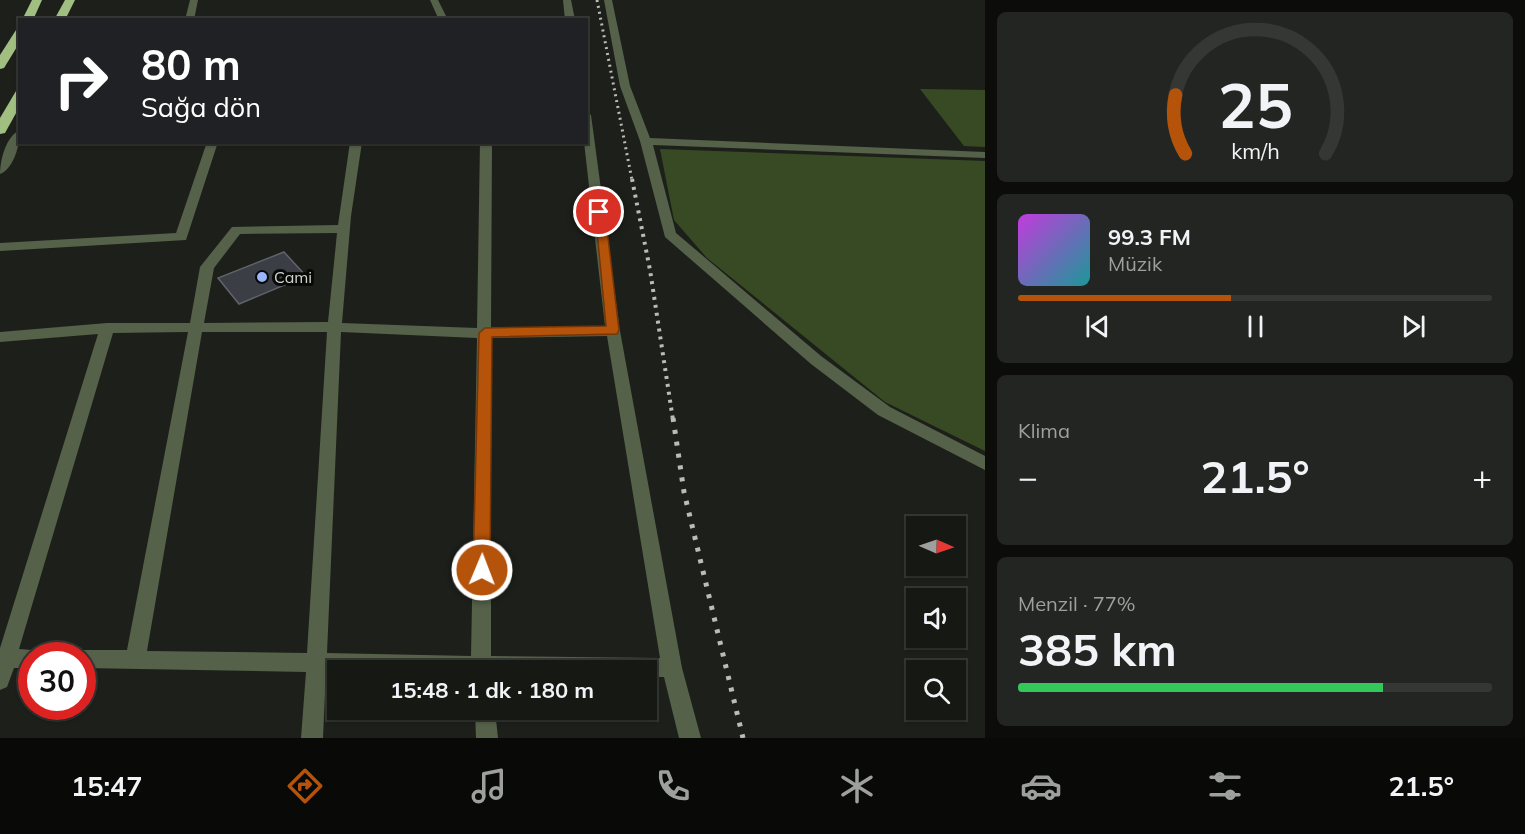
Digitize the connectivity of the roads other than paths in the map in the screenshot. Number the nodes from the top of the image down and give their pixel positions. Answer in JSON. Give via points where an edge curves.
{"nodes":[{"id":1,"x":38,"y":0,"type":"edge"},
{"id":2,"x":70,"y":0,"type":"edge"},
{"id":3,"x":194,"y":0,"type":"edge"},
{"id":4,"x":434,"y":0,"type":"edge"},
{"id":5,"x":567,"y":0,"type":"edge"},
{"id":6,"x":608,"y":0,"type":"edge"},
{"id":7,"x":28,"y":18,"type":"edge"},
{"id":8,"x":60,"y":18,"type":"edge"},
{"id":9,"x":190,"y":18,"type":"edge"},
{"id":10,"x":443,"y":18,"type":"edge"},
{"id":11,"x":570,"y":18,"type":"edge"},
{"id":12,"x":18,"y":35,"type":"edge"},
{"id":13,"x":0,"y":65,"type":"edge"},
{"id":14,"x":18,"y":98,"type":"edge"},
{"id":15,"x":0,"y":130,"type":"edge"},
{"id":16,"x":18,"y":137,"type":"edge"},
{"id":17,"x":589,"y":141,"type":"edge"},
{"id":18,"x":646,"y":141,"type":"junction"},
{"id":19,"x":212,"y":144,"type":"edge"},
{"id":20,"x":356,"y":144,"type":"edge"},
{"id":21,"x":486,"y":144,"type":"edge"},
{"id":22,"x":985,"y":155,"type":"edge"},
{"id":23,"x":0,"y":170,"type":"edge"},
{"id":24,"x":341,"y":229,"type":"junction"},
{"id":25,"x":0,"y":247,"type":"edge"},
{"id":26,"x":333,"y":327,"type":"junction"},
{"id":27,"x":106,"y":328,"type":"junction"},
{"id":28,"x":195,"y":329,"type":"junction"},
{"id":29,"x":613,"y":330,"type":"junction"},
{"id":30,"x":485,"y":333,"type":"junction"},
{"id":31,"x":0,"y":337,"type":"edge"},
{"id":32,"x":985,"y":464,"type":"edge"},
{"id":33,"x":4,"y":658,"type":"edge"},
{"id":34,"x":96,"y":659,"type":"edge"},
{"id":35,"x":135,"y":660,"type":"junction"},
{"id":36,"x":481,"y":660,"type":"edge"},
{"id":37,"x":317,"y":663,"type":"junction"},
{"id":38,"x":327,"y":663,"type":"edge"},
{"id":39,"x":657,"y":668,"type":"edge"},
{"id":40,"x":672,"y":668,"type":"junction"},
{"id":41,"x":0,"y":680,"type":"edge"},
{"id":42,"x":486,"y":720,"type":"edge"},
{"id":43,"x":312,"y":738,"type":"edge"},
{"id":44,"x":487,"y":738,"type":"edge"},
{"id":45,"x":690,"y":738,"type":"edge"}],
"edges":[{"from":1,"to":7,"type":"highway"},
{"from":2,"to":8,"type":"highway"},
{"from":3,"to":9,"type":"street"},
{"from":4,"to":10,"type":"street"},
{"from":5,"to":11,"type":"street"},
{"from":6,"to":18,"type":"street","via":[[625,86]]},
{"from":12,"to":13,"type":"highway"},
{"from":14,"to":15,"type":"highway"},
{"from":16,"to":23,"type":"street"},
{"from":17,"to":29,"type":"street"},
{"from":18,"to":22,"type":"street"},
{"from":18,"to":32,"type":"street","via":[[670,234],[816,360],[884,411]]},
{"from":19,"to":25,"type":"street","via":[[181,237]]},
{"from":20,"to":24,"type":"street"},
{"from":21,"to":30,"type":"street"},
{"from":24,"to":26,"type":"street"},
{"from":24,"to":28,"type":"street","via":[[236,230],[207,267]]},
{"from":26,"to":28,"type":"street"},
{"from":26,"to":30,"type":"street"},
{"from":26,"to":37,"type":"street"},
{"from":27,"to":28,"type":"street"},
{"from":27,"to":31,"type":"street"},
{"from":27,"to":33,"type":"street"},
{"from":28,"to":35,"type":"street"},
{"from":29,"to":30,"type":"street"},
{"from":29,"to":40,"type":"street"},
{"from":30,"to":36,"type":"street"},
{"from":33,"to":41,"type":"street"},
{"from":34,"to":35,"type":"street"},
{"from":35,"to":37,"type":"street"},
{"from":37,"to":38,"type":"street"},
{"from":37,"to":43,"type":"street"},
{"from":39,"to":40,"type":"street"},
{"from":40,"to":45,"type":"street"},
{"from":42,"to":44,"type":"street"}]}
